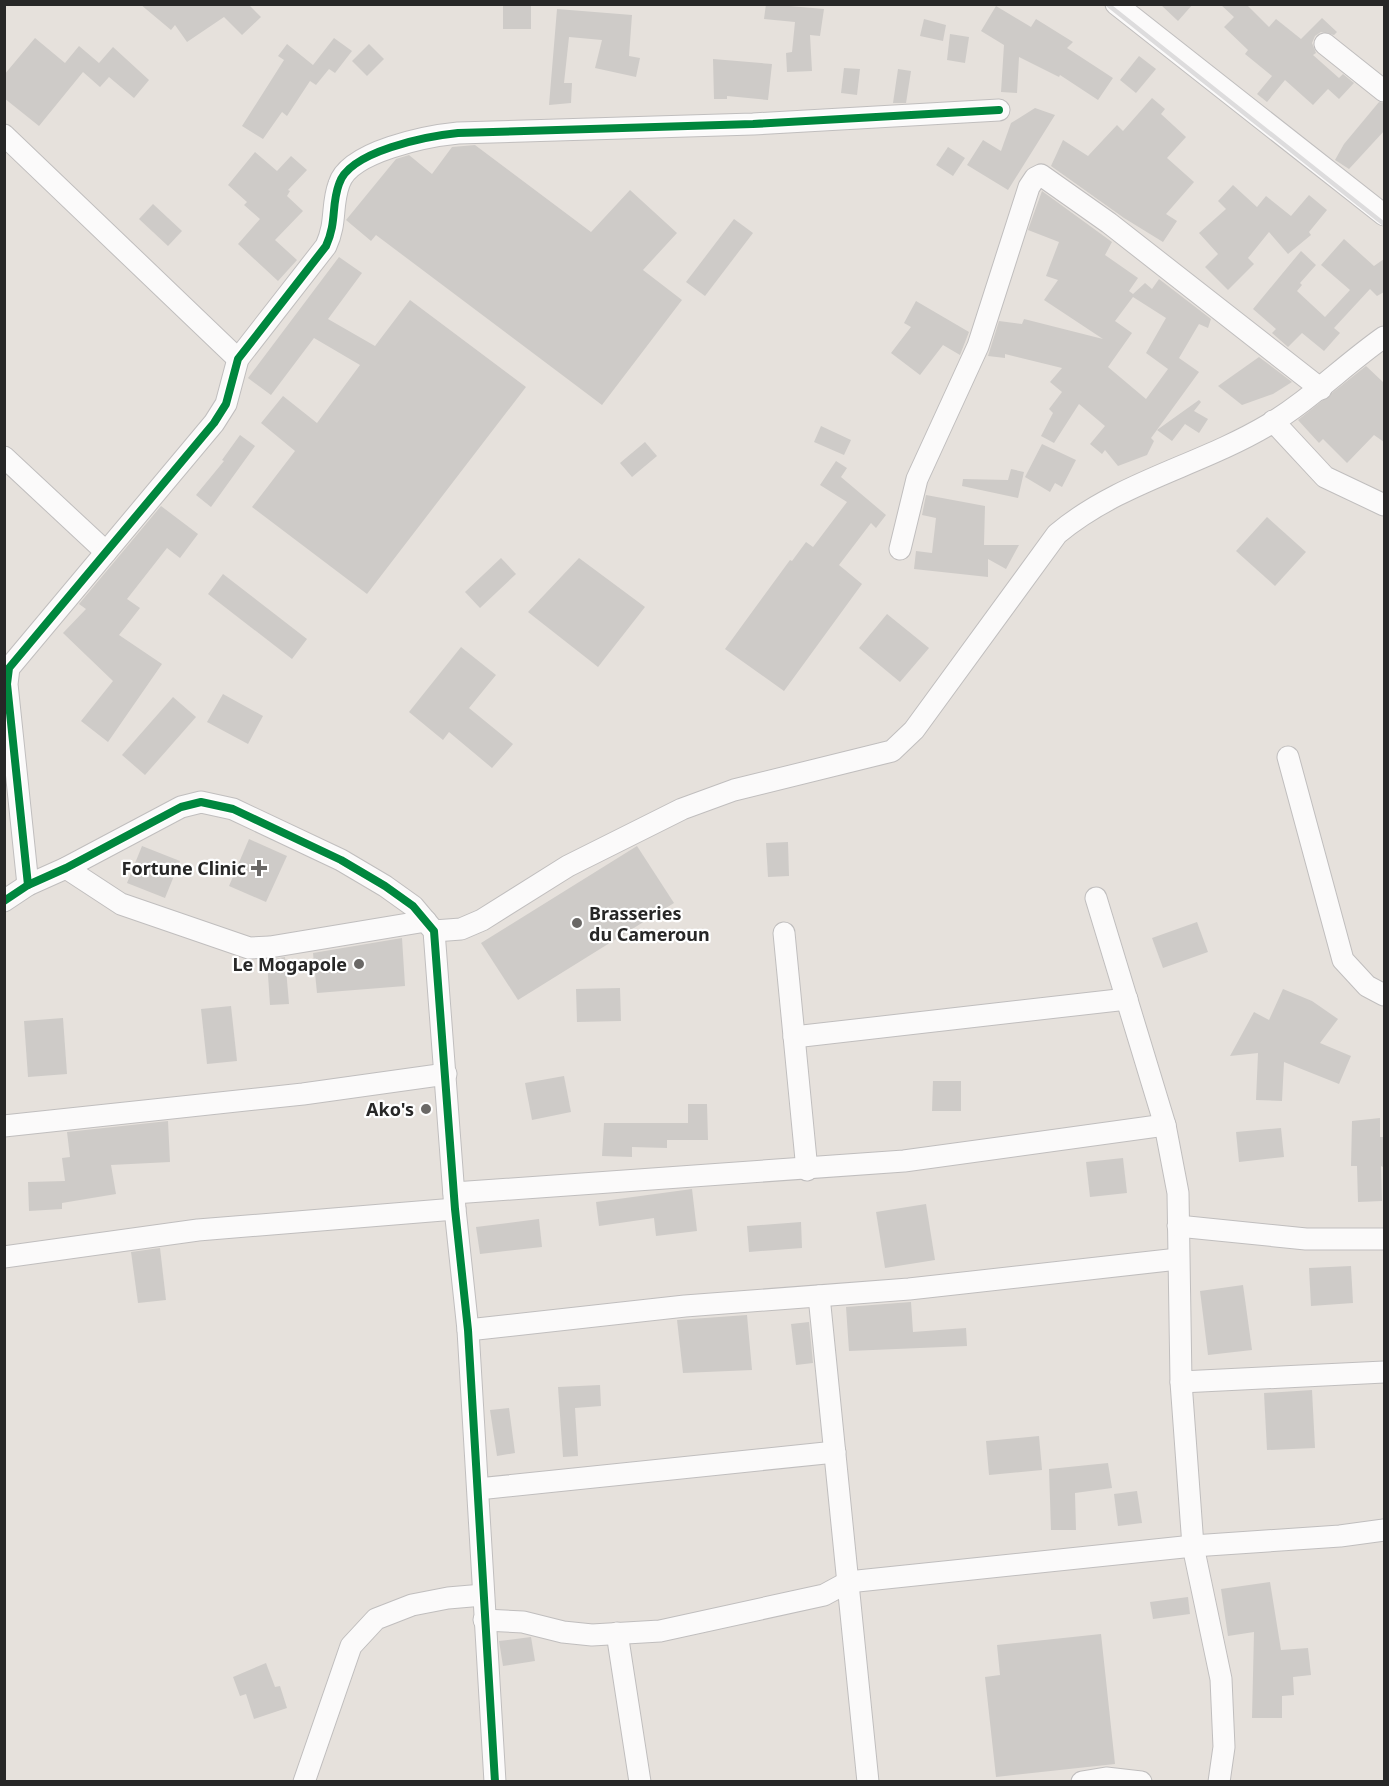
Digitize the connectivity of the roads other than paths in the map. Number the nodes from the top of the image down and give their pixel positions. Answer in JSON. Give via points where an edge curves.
{"nodes":[{"id":1,"x":1116,"y":4,"type":"edge"},
{"id":2,"x":1325,"y":44,"type":"dead end"},
{"id":3,"x":1384,"y":91,"type":"edge"},
{"id":4,"x":999,"y":110,"type":"dead end"},
{"id":5,"x":4,"y":135,"type":"edge"},
{"id":6,"x":1384,"y":215,"type":"edge"},
{"id":7,"x":1384,"y":337,"type":"edge"},
{"id":8,"x":238,"y":359,"type":"junction"},
{"id":9,"x":1321,"y":389,"type":"junction"},
{"id":10,"x":1274,"y":421,"type":"junction"},
{"id":11,"x":4,"y":457,"type":"edge"},
{"id":12,"x":1384,"y":505,"type":"edge"},
{"id":13,"x":900,"y":549,"type":"dead end"},
{"id":14,"x":106,"y":552,"type":"junction"},
{"id":15,"x":1288,"y":757,"type":"dead end"},
{"id":16,"x":66,"y":868,"type":"junction"},
{"id":17,"x":28,"y":885,"type":"junction"},
{"id":18,"x":1096,"y":898,"type":"dead end"},
{"id":19,"x":4,"y":901,"type":"edge"},
{"id":20,"x":430,"y":926,"type":"junction"},
{"id":21,"x":784,"y":933,"type":"dead end"},
{"id":22,"x":1384,"y":995,"type":"edge"},
{"id":23,"x":1127,"y":999,"type":"junction"},
{"id":24,"x":794,"y":1037,"type":"junction"},
{"id":25,"x":446,"y":1074,"type":"junction"},
{"id":26,"x":1165,"y":1125,"type":"junction"},
{"id":27,"x":4,"y":1126,"type":"edge"},
{"id":28,"x":807,"y":1170,"type":"junction"},
{"id":29,"x":454,"y":1201,"type":"junction"},
{"id":30,"x":1178,"y":1226,"type":"junction"},
{"id":31,"x":1384,"y":1239,"type":"edge"},
{"id":32,"x":4,"y":1257,"type":"edge"},
{"id":33,"x":1178,"y":1259,"type":"junction"},
{"id":34,"x":819,"y":1296,"type":"junction"},
{"id":35,"x":468,"y":1330,"type":"junction"},
{"id":36,"x":1384,"y":1372,"type":"edge"},
{"id":37,"x":1181,"y":1382,"type":"junction"},
{"id":38,"x":835,"y":1452,"type":"junction"},
{"id":39,"x":478,"y":1489,"type":"junction"},
{"id":40,"x":1384,"y":1530,"type":"edge"},
{"id":41,"x":1193,"y":1546,"type":"junction"},
{"id":42,"x":848,"y":1582,"type":"junction"},
{"id":43,"x":483,"y":1595,"type":"junction"},
{"id":44,"x":484,"y":1620,"type":"junction"},
{"id":45,"x":616,"y":1633,"type":"junction"},
{"id":46,"x":304,"y":1782,"type":"edge"},
{"id":47,"x":495,"y":1782,"type":"edge"},
{"id":48,"x":640,"y":1782,"type":"edge"},
{"id":49,"x":868,"y":1782,"type":"edge"},
{"id":50,"x":1082,"y":1782,"type":"edge"},
{"id":51,"x":1141,"y":1782,"type":"edge"},
{"id":52,"x":1219,"y":1782,"type":"edge"}],
"edges":[{"from":1,"to":6,"type":"street"},
{"from":2,"to":3,"type":"street"},
{"from":4,"to":8,"type":"street","via":[[753,124],[458,132],[404,143],[347,170],[339,181],[334,229],[326,246]]},
{"from":5,"to":8,"type":"street"},
{"from":7,"to":9,"type":"street"},
{"from":8,"to":14,"type":"street","via":[[226,404]]},
{"from":9,"to":10,"type":"street"},
{"from":9,"to":13,"type":"street","via":[[1118,230],[1041,175],[1029,187],[978,346],[917,479]]},
{"from":10,"to":12,"type":"street","via":[[1325,477]]},
{"from":10,"to":20,"type":"street","via":[[1108,498],[1057,534],[914,730],[892,751],[734,790],[682,809],[568,866],[482,920],[461,929]]},
{"from":11,"to":14,"type":"street"},
{"from":14,"to":17,"type":"street","via":[[9,668],[7,684]]},
{"from":15,"to":22,"type":"street","via":[[1343,960],[1361,981]]},
{"from":16,"to":17,"type":"street"},
{"from":16,"to":20,"type":"street","via":[[121,904],[249,948]]},
{"from":16,"to":20,"type":"street","via":[[181,807],[201,802],[216,804],[363,872],[412,906]]},
{"from":17,"to":19,"type":"street"},
{"from":18,"to":23,"type":"street"},
{"from":20,"to":25,"type":"street"},
{"from":21,"to":24,"type":"street"},
{"from":23,"to":24,"type":"street"},
{"from":23,"to":26,"type":"street"},
{"from":24,"to":28,"type":"street"},
{"from":25,"to":27,"type":"street","via":[[303,1094]]},
{"from":25,"to":29,"type":"street"},
{"from":26,"to":28,"type":"street","via":[[904,1161]]},
{"from":26,"to":30,"type":"street","via":[[1178,1193]]},
{"from":28,"to":29,"type":"street"},
{"from":29,"to":32,"type":"street"},
{"from":29,"to":35,"type":"street"},
{"from":30,"to":31,"type":"street","via":[[1306,1239]]},
{"from":30,"to":33,"type":"street"},
{"from":33,"to":34,"type":"street"},
{"from":33,"to":37,"type":"street"},
{"from":34,"to":35,"type":"street"},
{"from":34,"to":38,"type":"street"},
{"from":35,"to":39,"type":"street"},
{"from":36,"to":37,"type":"street"},
{"from":37,"to":41,"type":"street"},
{"from":38,"to":39,"type":"street"},
{"from":38,"to":42,"type":"street"},
{"from":39,"to":43,"type":"street"},
{"from":40,"to":41,"type":"street"},
{"from":41,"to":42,"type":"street"},
{"from":41,"to":52,"type":"street","via":[[1221,1679],[1224,1748]]},
{"from":42,"to":45,"type":"street","via":[[824,1595],[660,1631]]},
{"from":42,"to":49,"type":"street"},
{"from":43,"to":44,"type":"street"},
{"from":43,"to":46,"type":"street","via":[[412,1605],[376,1619],[351,1646]]},
{"from":44,"to":45,"type":"street","via":[[524,1622],[563,1632]]},
{"from":44,"to":47,"type":"street"},
{"from":45,"to":48,"type":"street"},
{"from":50,"to":51,"type":"street"}]}
